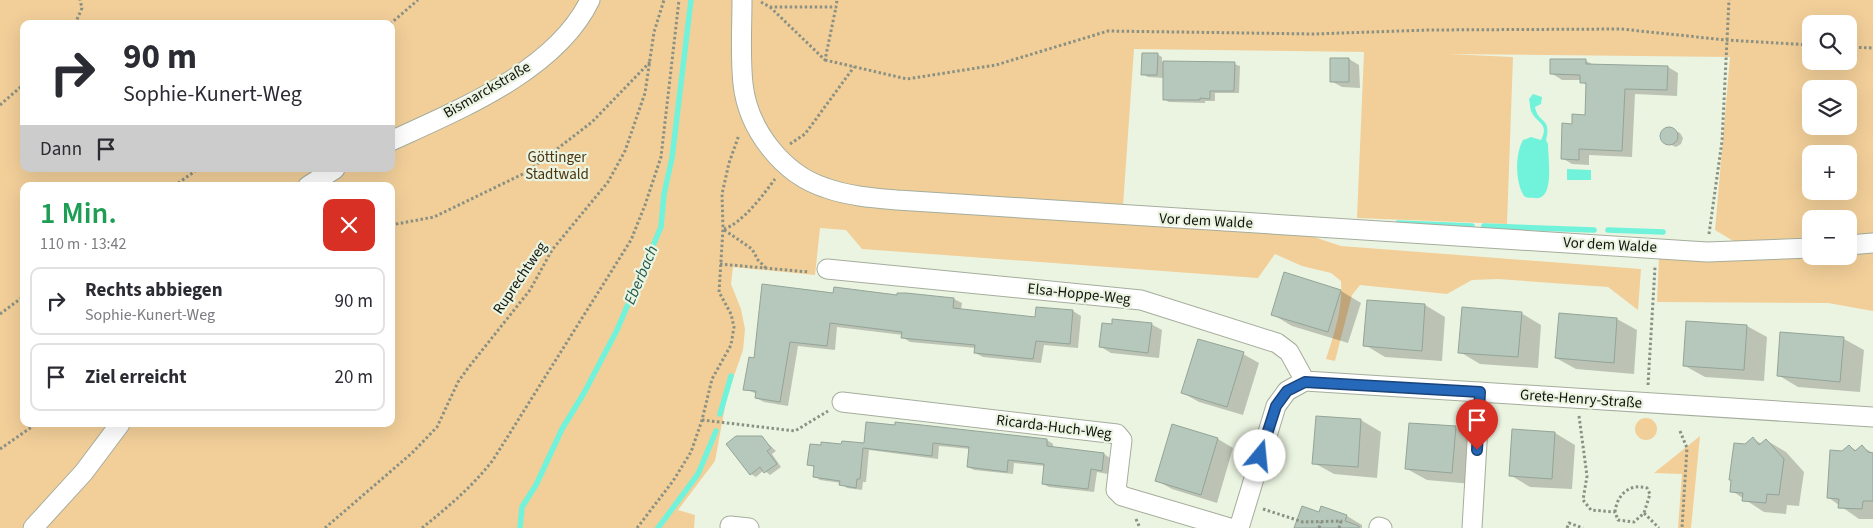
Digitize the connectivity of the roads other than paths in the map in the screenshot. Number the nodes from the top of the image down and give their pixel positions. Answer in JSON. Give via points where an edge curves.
{"nodes":[{"id":1,"x":590,"y":0,"type":"edge"},
{"id":2,"x":742,"y":0,"type":"edge"},
{"id":3,"x":395,"y":139,"type":"edge"},
{"id":4,"x":330,"y":172,"type":"edge"},
{"id":5,"x":314,"y":182,"type":"edge"},
{"id":6,"x":1873,"y":243,"type":"edge"},
{"id":7,"x":1857,"y":245,"type":"edge"},
{"id":8,"x":1802,"y":248,"type":"edge"},
{"id":9,"x":828,"y":269,"type":"road end"},
{"id":10,"x":1305,"y":382,"type":"junction"},
{"id":11,"x":1480,"y":392,"type":"junction"},
{"id":12,"x":842,"y":402,"type":"road end"},
{"id":13,"x":1873,"y":417,"type":"edge"},
{"id":14,"x":118,"y":427,"type":"edge"},
{"id":15,"x":730,"y":526,"type":"dead end"},
{"id":16,"x":33,"y":528,"type":"edge"},
{"id":17,"x":749,"y":528,"type":"edge"},
{"id":18,"x":1230,"y":528,"type":"edge"},
{"id":19,"x":1239,"y":528,"type":"edge"},
{"id":20,"x":1472,"y":528,"type":"edge"}],
"edges":[{"from":1,"to":3,"type":"street","name":"Bismarckstraße","via":[[568,32],[534,64],[455,111]]},
{"from":2,"to":8,"type":"street","name":"Vor dem Walde","via":[[743,84],[748,110],[780,159],[826,189],[879,198],[1144,218],[1706,252]]},
{"from":4,"to":5,"type":"street"},
{"from":6,"to":7,"type":"street"},
{"from":9,"to":10,"type":"street","name":"Elsa-Hoppe-Weg","via":[[1141,300],[1277,343],[1289,352]]},
{"from":10,"to":11,"type":"street","name":"Grete-Henry-Straße"},
{"from":10,"to":19,"type":"street","via":[[1287,391],[1276,406]]},
{"from":11,"to":13,"type":"street","name":"Grete-Henry-Straße"},
{"from":11,"to":20,"type":"street"},
{"from":12,"to":18,"type":"street","name":"Ricarda-Huch-Weg","via":[[1117,434],[1122,440],[1116,490],[1122,496]]},
{"from":14,"to":16,"type":"street","via":[[84,472]]},
{"from":15,"to":17,"type":"street"}]}
